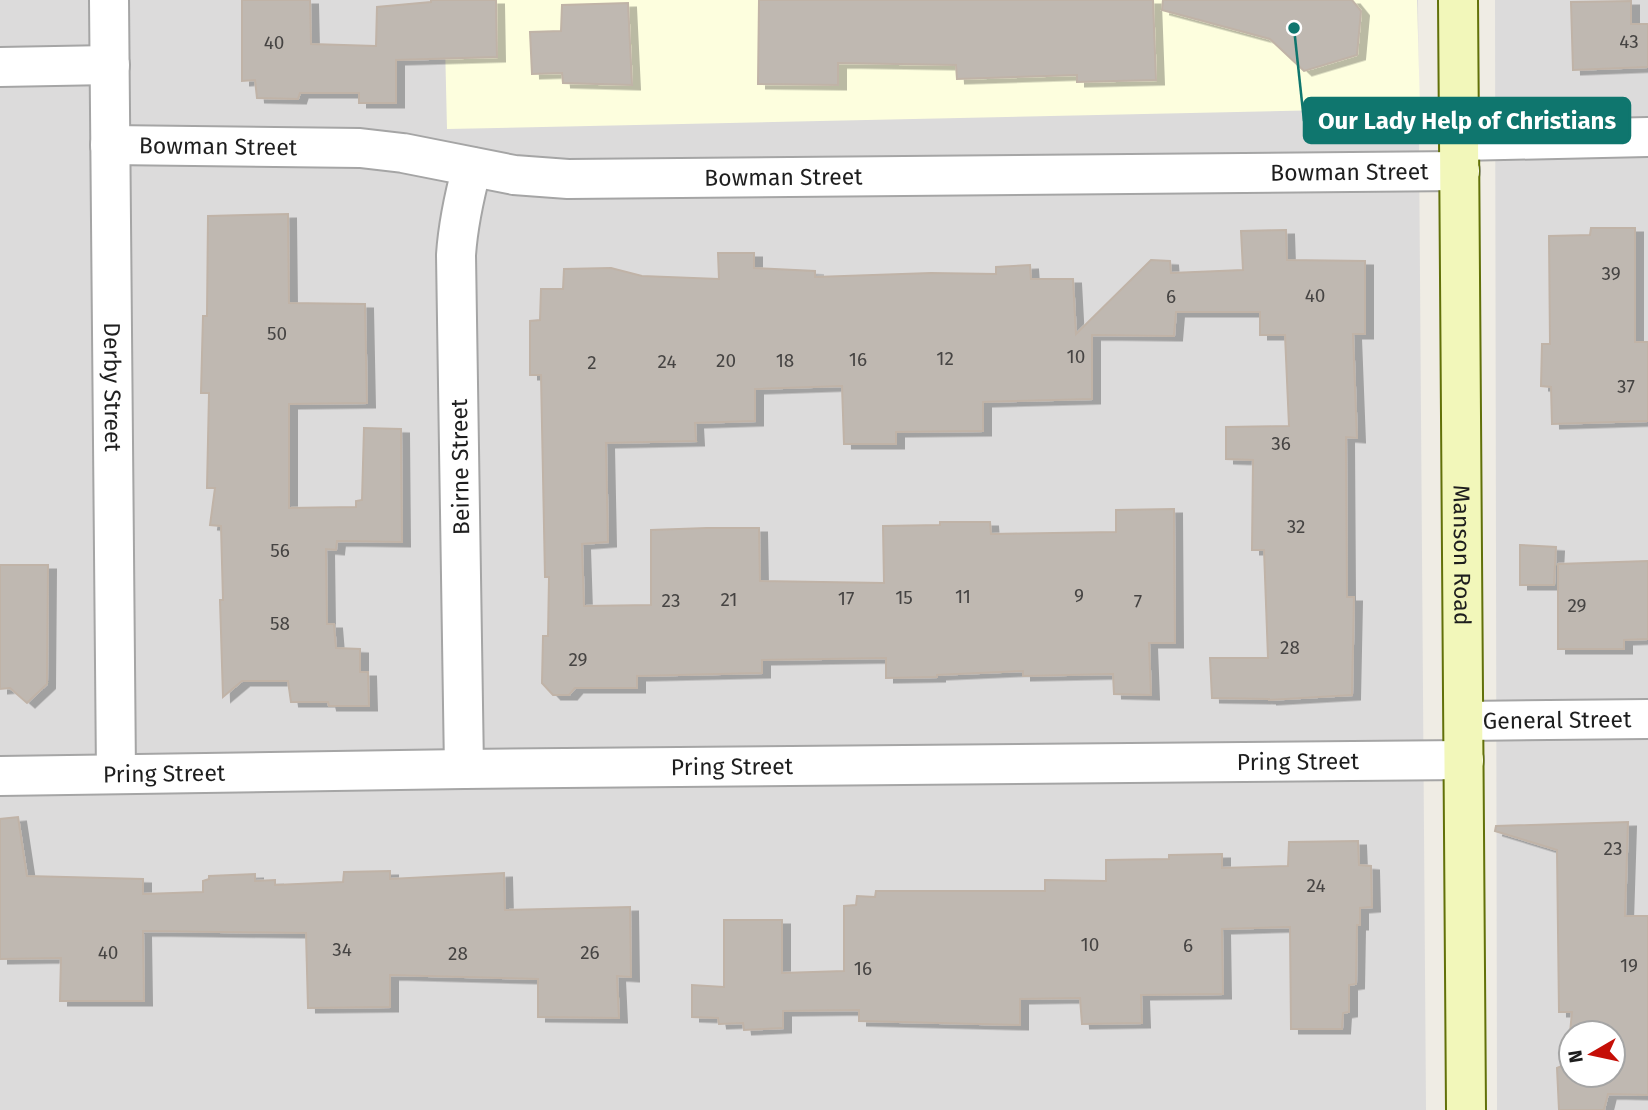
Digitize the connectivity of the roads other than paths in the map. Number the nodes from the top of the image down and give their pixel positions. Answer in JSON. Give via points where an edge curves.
{"nodes":[{"id":1,"x":109,"y":0,"type":"edge"},
{"id":2,"x":1458,"y":0,"type":"edge"},
{"id":3,"x":110,"y":65,"type":"junction"},
{"id":4,"x":0,"y":67,"type":"edge"},
{"id":5,"x":1648,"y":137,"type":"edge"},
{"id":6,"x":110,"y":145,"type":"junction"},
{"id":7,"x":1460,"y":156,"type":"junction"},
{"id":8,"x":472,"y":167,"type":"junction"},
{"id":9,"x":1648,"y":719,"type":"edge"},
{"id":10,"x":1464,"y":721,"type":"junction"},
{"id":11,"x":1464,"y":760,"type":"junction"},
{"id":12,"x":464,"y":769,"type":"junction"},
{"id":13,"x":116,"y":774,"type":"junction"},
{"id":14,"x":0,"y":776,"type":"edge"},
{"id":15,"x":1466,"y":1110,"type":"edge"}],
"edges":[{"from":1,"to":3,"type":"street","name":"Derby Street"},
{"from":2,"to":7,"type":"street","name":"Manson Road"},
{"from":3,"to":4,"type":"street"},
{"from":3,"to":6,"type":"street","name":"Derby Street"},
{"from":5,"to":7,"type":"street","name":"Bowman Street"},
{"from":6,"to":8,"type":"street","name":"Bowman Street","via":[[360,148]]},
{"from":6,"to":13,"type":"street","name":"Derby Street"},
{"from":7,"to":8,"type":"street","name":"Bowman Street","via":[[568,179]]},
{"from":7,"to":10,"type":"street","name":"Manson Road"},
{"from":8,"to":12,"type":"street","name":"Beirne Street","via":[[456,255]]},
{"from":9,"to":10,"type":"street","name":"General Street"},
{"from":10,"to":11,"type":"street","name":"Manson Road"},
{"from":11,"to":12,"type":"street","name":"Pring Street"},
{"from":11,"to":15,"type":"street","name":"Manson Road"},
{"from":12,"to":13,"type":"street","name":"Pring Street"},
{"from":13,"to":14,"type":"street","name":"Pring Street"}]}
